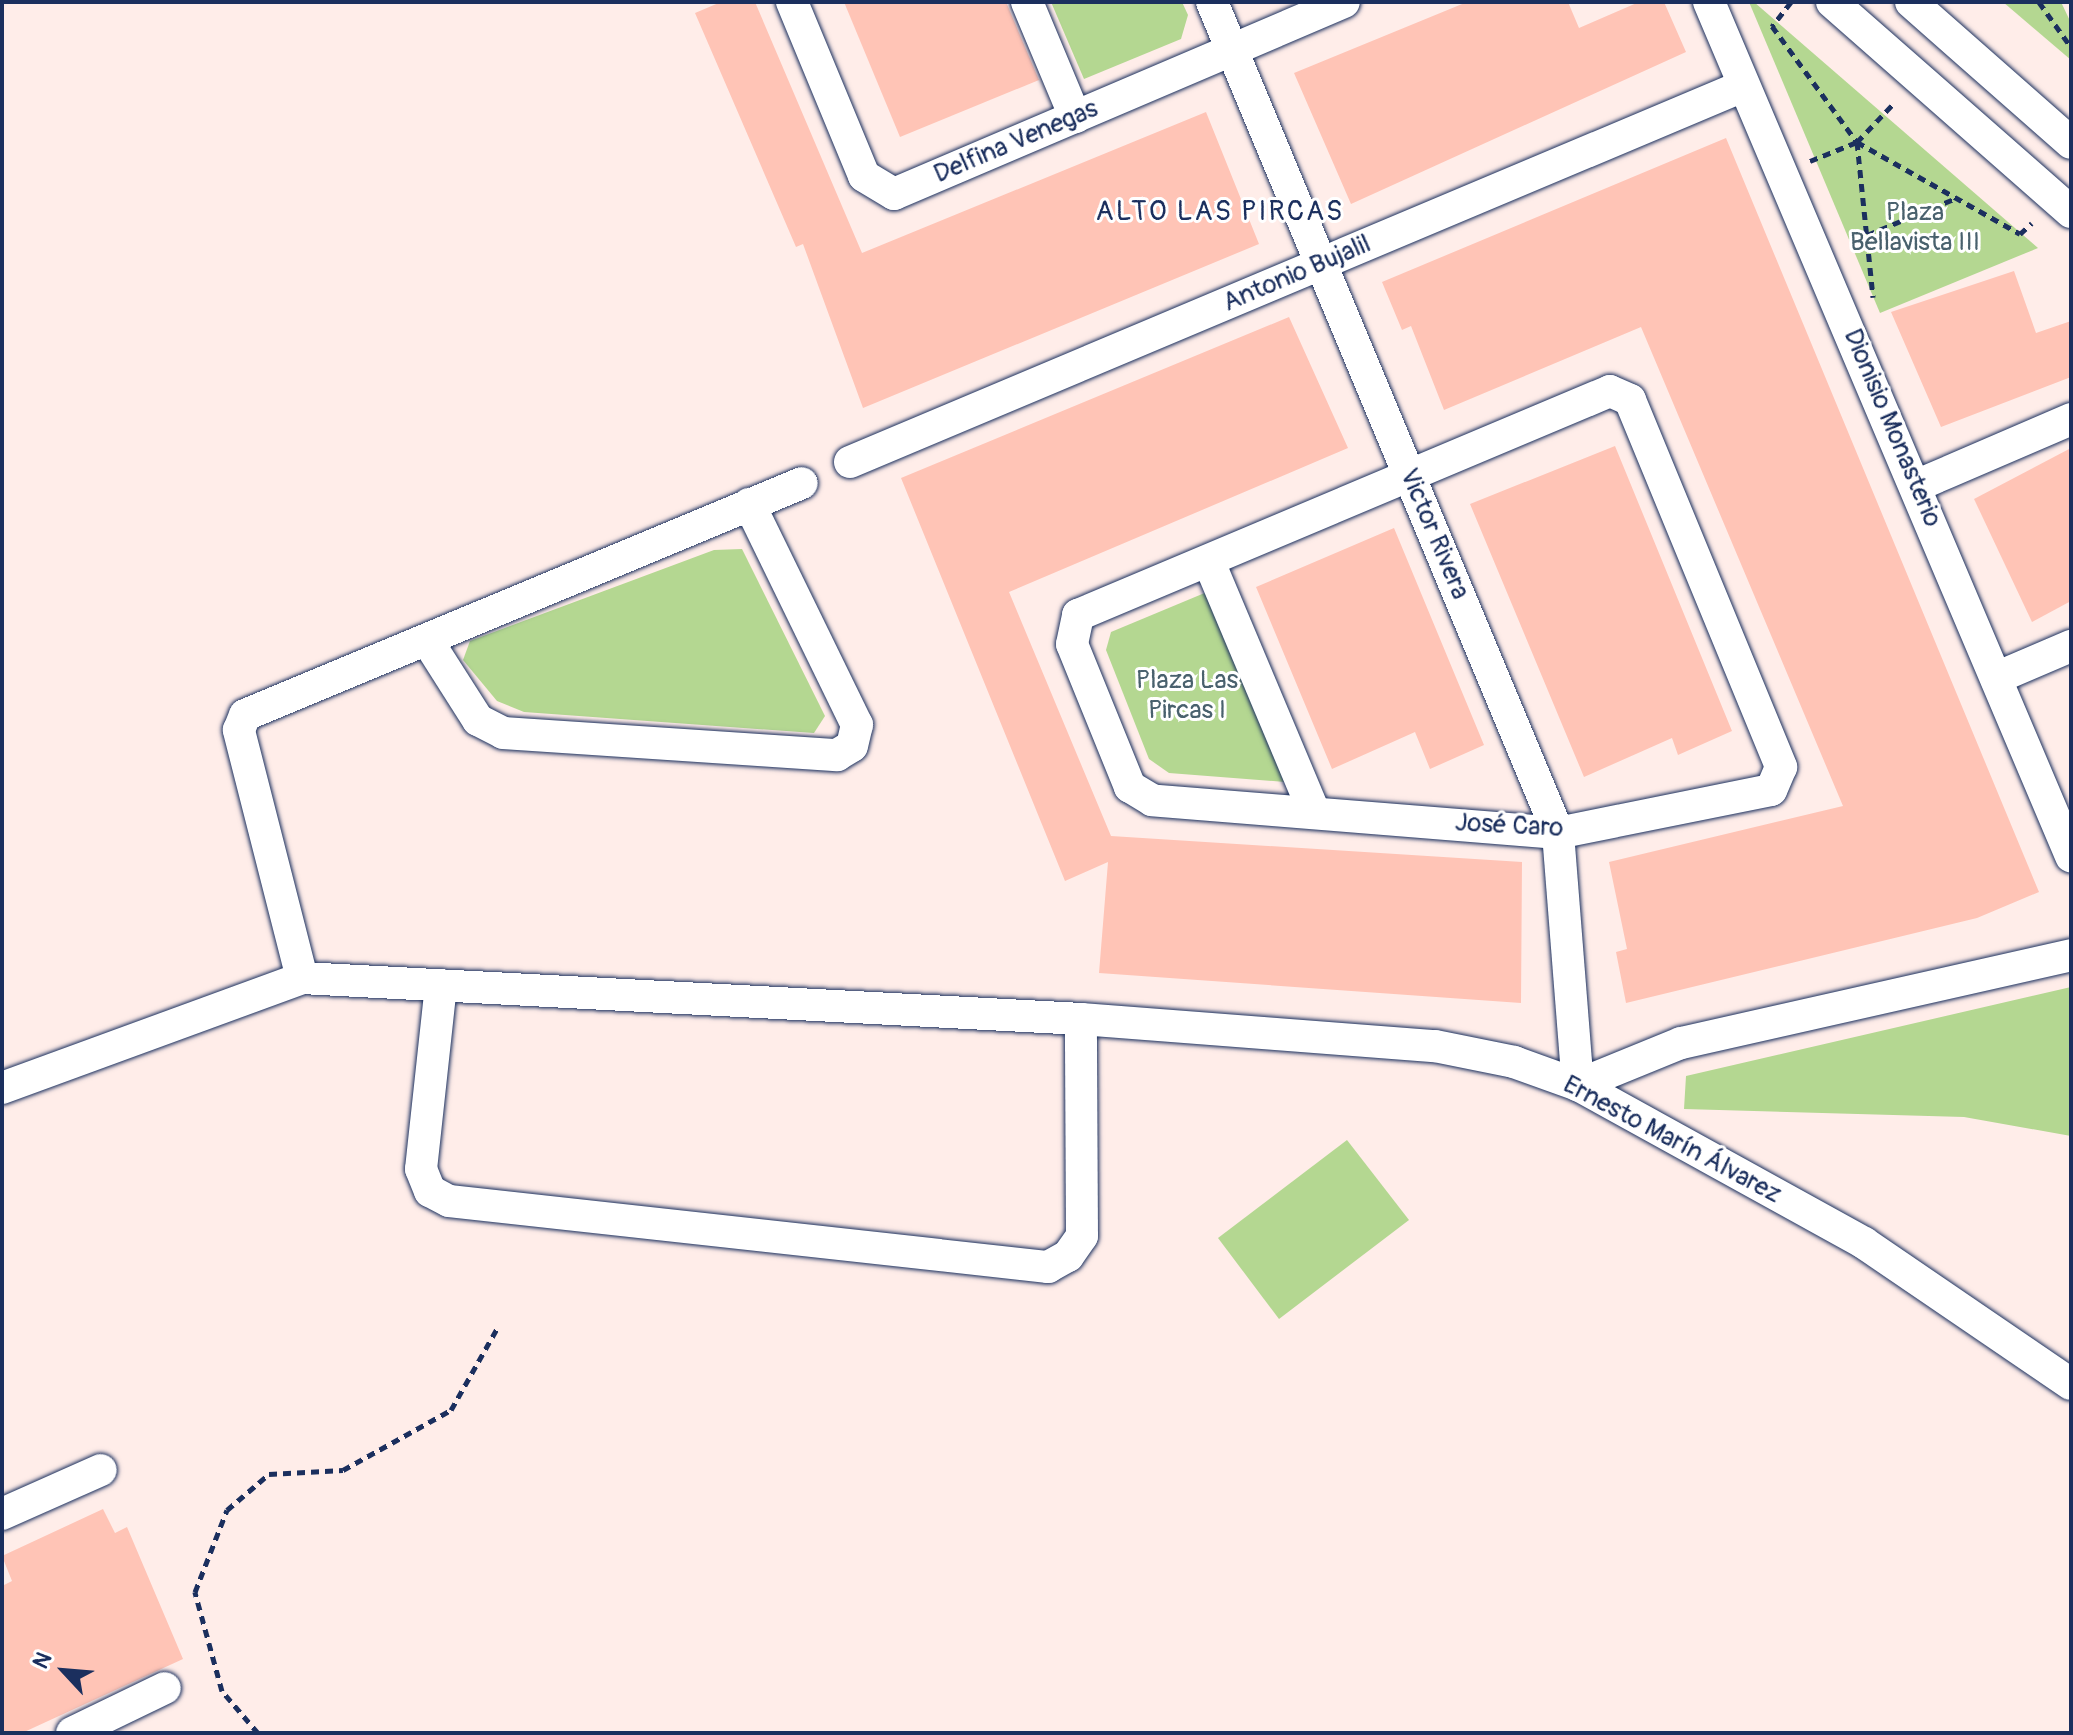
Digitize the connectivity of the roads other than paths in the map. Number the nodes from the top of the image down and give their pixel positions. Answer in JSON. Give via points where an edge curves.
{"nodes":[{"id":1,"x":792,"y":2,"type":"edge"},
{"id":2,"x":1027,"y":2,"type":"edge"},
{"id":3,"x":1212,"y":2,"type":"edge"},
{"id":4,"x":1344,"y":2,"type":"edge"},
{"id":5,"x":1709,"y":2,"type":"edge"},
{"id":6,"x":1832,"y":2,"type":"edge"},
{"id":7,"x":1911,"y":2,"type":"edge"},
{"id":8,"x":1232,"y":51,"type":"junction"},
{"id":9,"x":1743,"y":86,"type":"junction"},
{"id":10,"x":1075,"y":117,"type":"junction"},
{"id":11,"x":2071,"y":143,"type":"edge"},
{"id":12,"x":2064,"y":207,"type":"edge"},
{"id":13,"x":1321,"y":264,"type":"junction"},
{"id":14,"x":2071,"y":419,"type":"edge"},
{"id":15,"x":850,"y":462,"type":"dead end"},
{"id":16,"x":1408,"y":474,"type":"junction"},
{"id":17,"x":802,"y":483,"type":"dead end"},
{"id":18,"x":1918,"y":485,"type":"junction"},
{"id":19,"x":749,"y":504,"type":"junction"},
{"id":20,"x":1209,"y":562,"type":"junction"},
{"id":21,"x":427,"y":640,"type":"junction"},
{"id":22,"x":2071,"y":646,"type":"edge"},
{"id":23,"x":1996,"y":678,"type":"junction"},
{"id":24,"x":1314,"y":812,"type":"junction"},
{"id":25,"x":1558,"y":833,"type":"junction"},
{"id":26,"x":2071,"y":856,"type":"edge"},
{"id":27,"x":2071,"y":955,"type":"edge"},
{"id":28,"x":302,"y":978,"type":"junction"},
{"id":29,"x":441,"y":985,"type":"junction"},
{"id":30,"x":1081,"y":1019,"type":"junction"},
{"id":31,"x":1578,"y":1085,"type":"junction"},
{"id":32,"x":2,"y":1088,"type":"edge"},
{"id":33,"x":2071,"y":1384,"type":"edge"},
{"id":34,"x":101,"y":1470,"type":"dead end"},
{"id":35,"x":2,"y":1514,"type":"edge"},
{"id":36,"x":165,"y":1688,"type":"dead end"},
{"id":37,"x":72,"y":1733,"type":"edge"}],
"edges":[{"from":1,"to":10,"type":"street","name":"Delfina Venegas","via":[[864,176],[894,194]]},
{"from":2,"to":10,"type":"street"},
{"from":3,"to":8,"type":"street","name":"Victor Rivera"},
{"from":4,"to":8,"type":"street","name":"Delfina Venegas"},
{"from":5,"to":9,"type":"street","name":"Dionisio Monasterio"},
{"from":6,"to":12,"type":"street"},
{"from":7,"to":11,"type":"street"},
{"from":8,"to":10,"type":"street","name":"Delfina Venegas"},
{"from":8,"to":13,"type":"street","name":"Victor Rivera"},
{"from":9,"to":13,"type":"street","name":"Antonio Bujalil"},
{"from":9,"to":18,"type":"street","name":"Dionisio Monasterio"},
{"from":13,"to":15,"type":"street","name":"Antonio Bujalil"},
{"from":13,"to":16,"type":"street","name":"Victor Rivera"},
{"from":14,"to":18,"type":"street"},
{"from":16,"to":20,"type":"street","name":"José Caro"},
{"from":16,"to":25,"type":"street","name":"Victor Rivera"},
{"from":16,"to":25,"type":"street","name":"José Caro","via":[[1610,391],[1630,400],[1781,767],[1771,790]]},
{"from":17,"to":19,"type":"street"},
{"from":18,"to":23,"type":"street","name":"Dionisio Monasterio"},
{"from":19,"to":21,"type":"street"},
{"from":19,"to":21,"type":"street","via":[[857,725],[852,746],[837,755],[503,733],[478,720]]},
{"from":20,"to":24,"type":"street"},
{"from":20,"to":24,"type":"street","name":"José Caro","via":[[1078,615],[1072,644],[1130,787],[1152,800]]},
{"from":21,"to":28,"type":"street","via":[[245,715],[239,730]]},
{"from":22,"to":23,"type":"street"},
{"from":23,"to":26,"type":"street","name":"Dionisio Monasterio"},
{"from":24,"to":25,"type":"street","name":"José Caro"},
{"from":25,"to":31,"type":"street","name":"Victor Rivera"},
{"from":27,"to":31,"type":"street","via":[[1681,1043]]},
{"from":28,"to":29,"type":"street","name":"Ernesto Marín Álvarez"},
{"from":28,"to":32,"type":"street"},
{"from":29,"to":30,"type":"street","name":"Ernesto Marín Álvarez"},
{"from":29,"to":30,"type":"street","via":[[421,1169],[430,1191],[449,1201],[1048,1267],[1068,1256],[1082,1236]]},
{"from":30,"to":31,"type":"street","name":"Ernesto Marín Álvarez","via":[[1435,1046],[1514,1062]]},
{"from":31,"to":33,"type":"street","name":"Ernesto Marín Álvarez","via":[[1864,1243]]},
{"from":34,"to":35,"type":"street"},
{"from":36,"to":37,"type":"street"}]}
